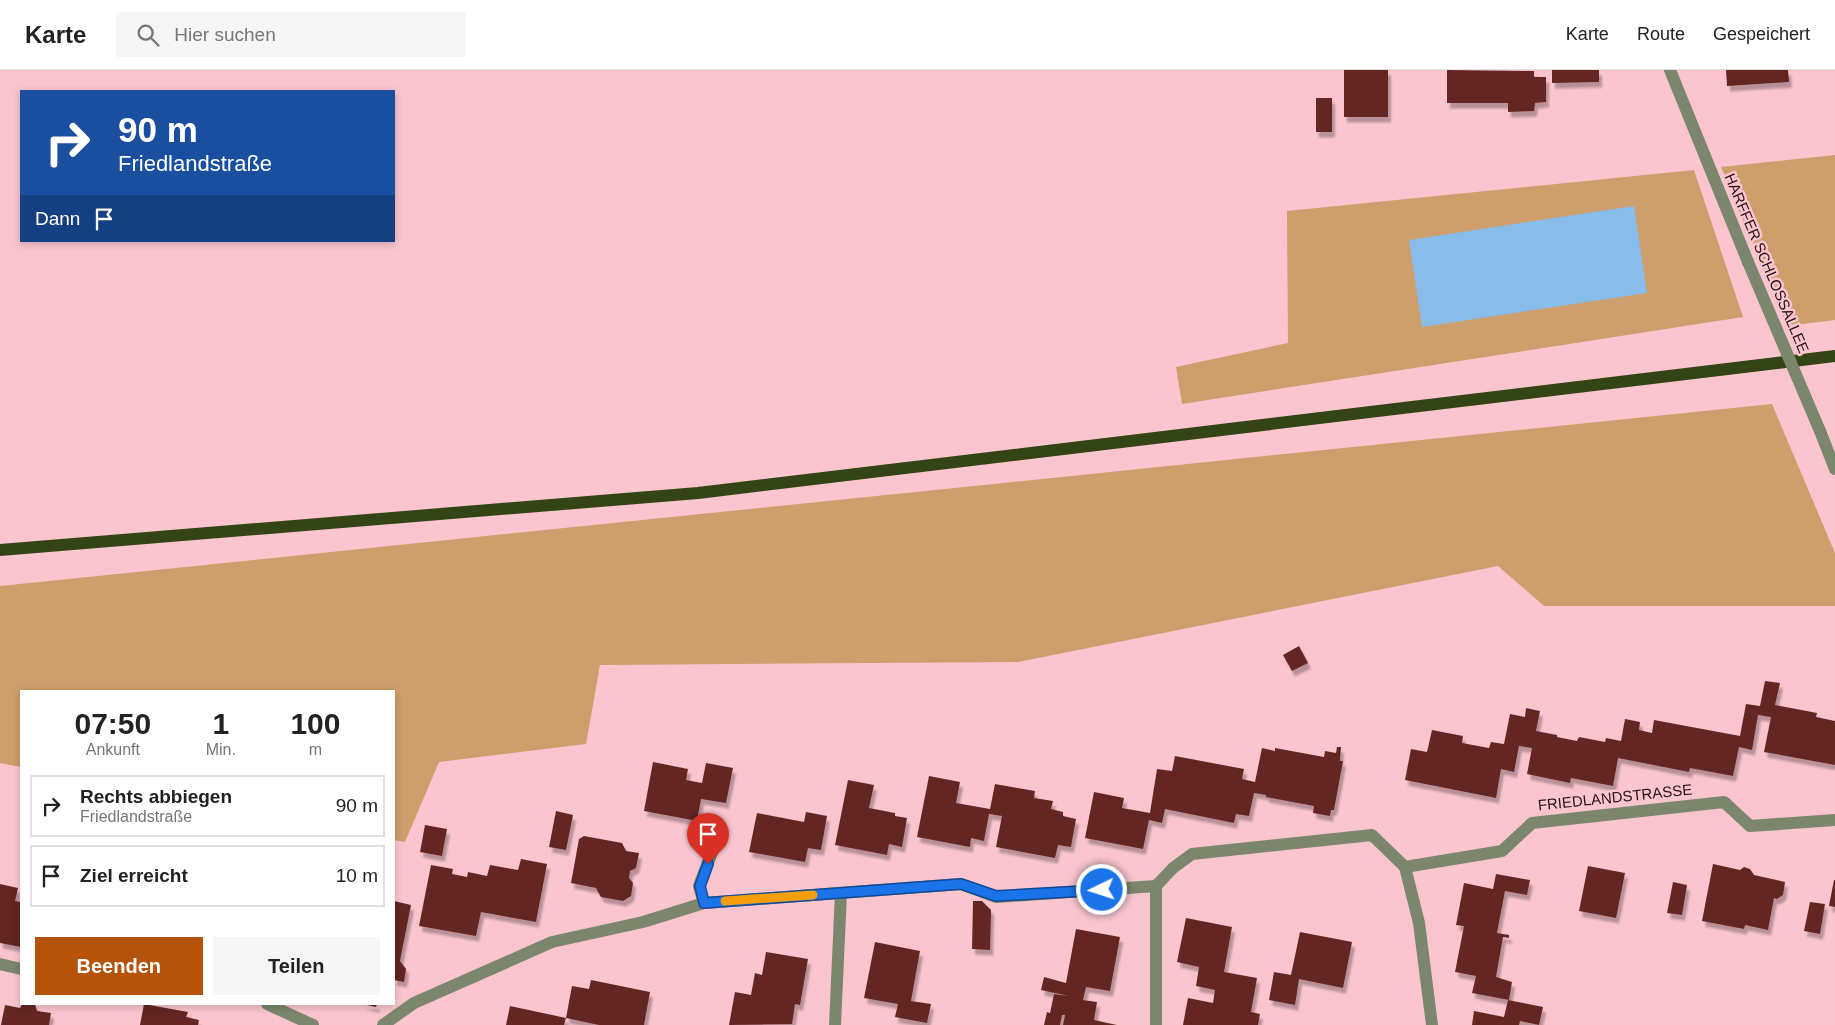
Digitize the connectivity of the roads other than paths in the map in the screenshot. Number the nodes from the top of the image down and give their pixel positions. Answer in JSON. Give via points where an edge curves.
{"nodes":[{"id":1,"x":1670,"y":70,"type":"edge"},
{"id":2,"x":1835,"y":356,"type":"edge"},
{"id":3,"x":1835,"y":469,"type":"edge"},
{"id":4,"x":0,"y":550,"type":"edge"},
{"id":5,"x":1835,"y":820,"type":"edge"},
{"id":6,"x":712,"y":852,"type":"dead end"},
{"id":7,"x":1405,"y":866,"type":"junction"},
{"id":8,"x":1156,"y":886,"type":"junction"},
{"id":9,"x":840,"y":893,"type":"junction"},
{"id":10,"x":704,"y":903,"type":"junction"},
{"id":11,"x":0,"y":964,"type":"edge"},
{"id":12,"x":20,"y":969,"type":"edge"},
{"id":13,"x":269,"y":1005,"type":"edge"},
{"id":14,"x":313,"y":1025,"type":"edge"},
{"id":15,"x":383,"y":1025,"type":"edge"},
{"id":16,"x":835,"y":1025,"type":"edge"},
{"id":17,"x":1156,"y":1025,"type":"edge"},
{"id":18,"x":1432,"y":1025,"type":"edge"}],
"edges":[{"from":1,"to":3,"type":"street","name":"HARFFER SCHLOSSALLEE","bridge":true},
{"from":2,"to":4,"type":"main road","via":[[698,493]]},
{"from":5,"to":7,"type":"street","name":"FRIEDLANDSTRASSE","via":[[1750,826],[1724,802],[1532,823],[1502,851]]},
{"from":6,"to":10,"type":"street","via":[[700,886]]},
{"from":7,"to":8,"type":"street","via":[[1372,835],[1192,854]]},
{"from":7,"to":18,"type":"street","via":[[1420,923]]},
{"from":8,"to":9,"type":"street","via":[[996,896],[961,884]]},
{"from":8,"to":17,"type":"street"},
{"from":9,"to":10,"type":"street"},
{"from":9,"to":16,"type":"street"},
{"from":10,"to":15,"type":"street","via":[[643,922],[552,942],[414,1003]]},
{"from":11,"to":12,"type":"street"},
{"from":13,"to":14,"type":"street"}]}
